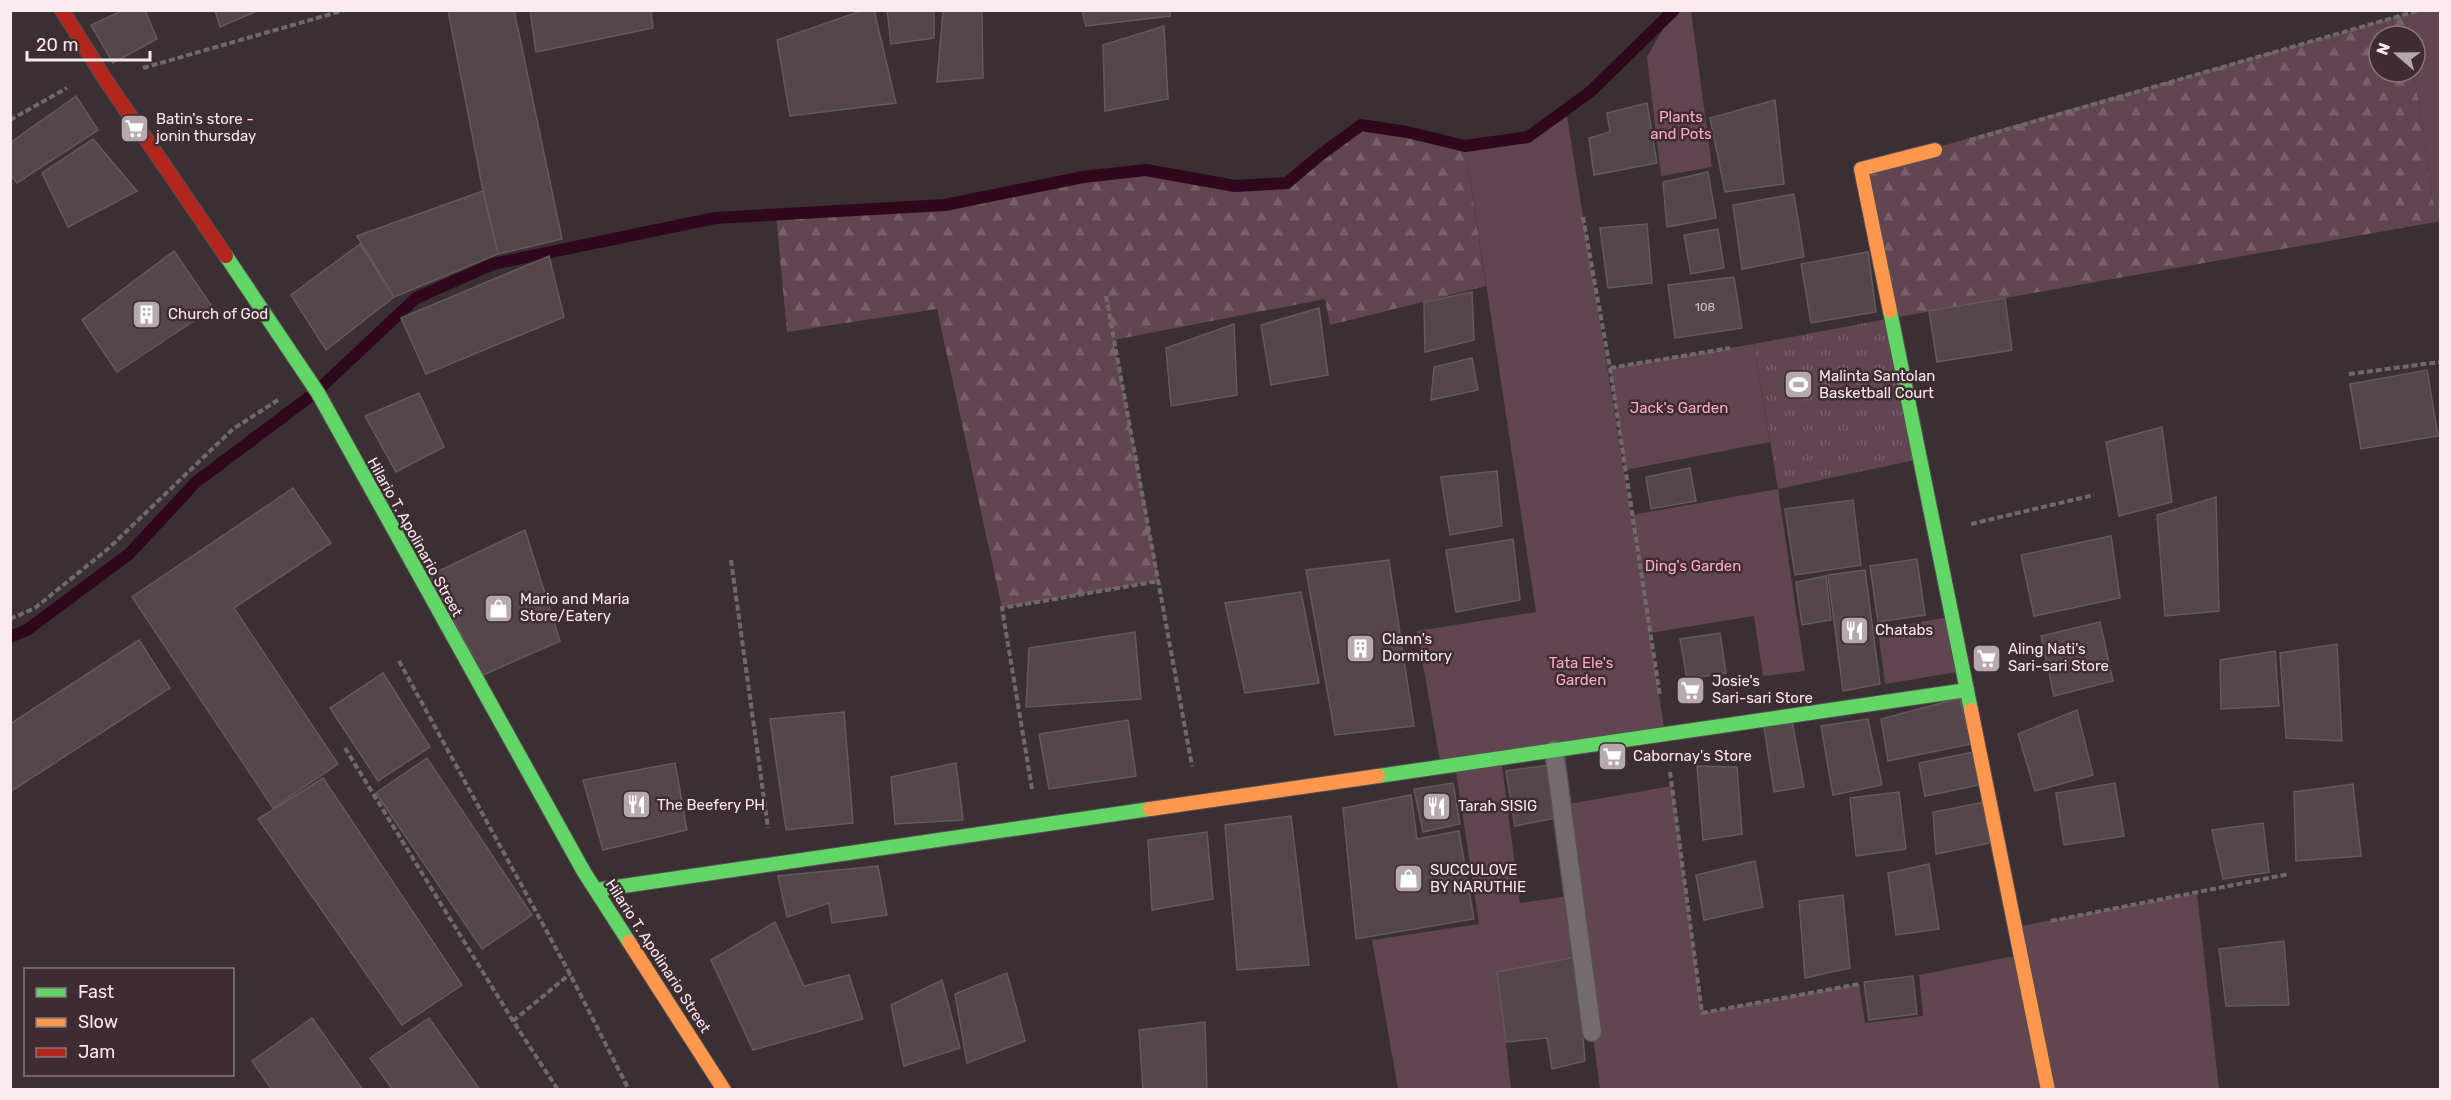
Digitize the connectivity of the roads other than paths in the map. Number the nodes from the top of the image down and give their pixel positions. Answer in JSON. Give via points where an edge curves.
{"nodes":[{"id":1,"x":62,"y":10,"type":"edge"},
{"id":2,"x":1935,"y":150,"type":"road end"},
{"id":3,"x":1967,"y":690,"type":"junction"},
{"id":4,"x":1554,"y":750,"type":"junction"},
{"id":5,"x":597,"y":890,"type":"junction"},
{"id":6,"x":1592,"y":1032,"type":"dead end"},
{"id":7,"x":724,"y":1089,"type":"edge"},
{"id":8,"x":2048,"y":1089,"type":"edge"}],
"edges":[{"from":1,"to":5,"type":"street","name":"Hilario T. Apolinario Street","via":[[309,380]]},
{"from":2,"to":3,"type":"street","via":[[1862,169]]},
{"from":3,"to":4,"type":"street"},
{"from":3,"to":8,"type":"street"},
{"from":4,"to":5,"type":"street"},
{"from":4,"to":6,"type":"lane"},
{"from":5,"to":7,"type":"street","name":"Hilario T. Apolinario Street"}]}
